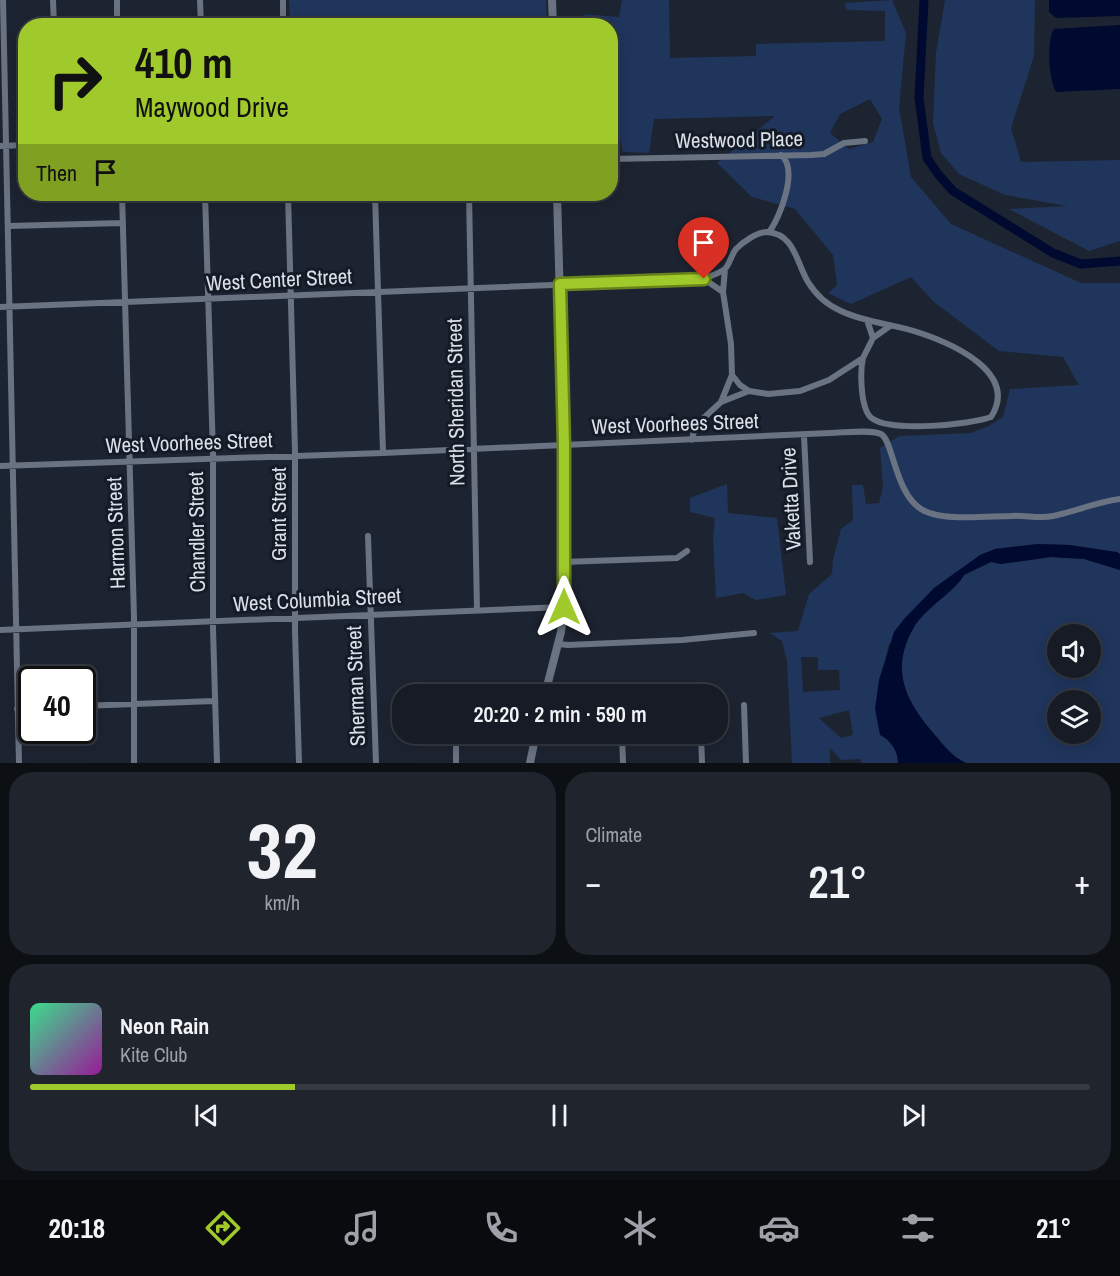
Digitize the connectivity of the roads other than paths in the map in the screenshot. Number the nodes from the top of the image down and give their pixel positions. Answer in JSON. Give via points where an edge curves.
{"nodes":[{"id":1,"x":3,"y":0,"type":"edge"},
{"id":2,"x":53,"y":0,"type":"edge"},
{"id":3,"x":117,"y":0,"type":"edge"},
{"id":4,"x":200,"y":0,"type":"edge"},
{"id":5,"x":283,"y":0,"type":"edge"},
{"id":6,"x":552,"y":0,"type":"edge"},
{"id":7,"x":54,"y":18,"type":"edge"},
{"id":8,"x":117,"y":18,"type":"edge"},
{"id":9,"x":201,"y":18,"type":"edge"},
{"id":10,"x":283,"y":18,"type":"edge"},
{"id":11,"x":553,"y":18,"type":"edge"},
{"id":12,"x":865,"y":141,"type":"dead end"},
{"id":13,"x":18,"y":145,"type":"edge"},
{"id":14,"x":3,"y":146,"type":"edge"},
{"id":15,"x":781,"y":155,"type":"junction"},
{"id":16,"x":618,"y":159,"type":"edge"},
{"id":17,"x":122,"y":201,"type":"edge"},
{"id":18,"x":205,"y":201,"type":"edge"},
{"id":19,"x":288,"y":201,"type":"edge"},
{"id":20,"x":375,"y":201,"type":"edge"},
{"id":21,"x":469,"y":201,"type":"edge"},
{"id":22,"x":557,"y":201,"type":"edge"},
{"id":23,"x":777,"y":222,"type":"junction"},
{"id":24,"x":123,"y":223,"type":"junction"},
{"id":25,"x":8,"y":226,"type":"junction"},
{"id":26,"x":769,"y":232,"type":"junction"},
{"id":27,"x":783,"y":236,"type":"junction"},
{"id":28,"x":725,"y":269,"type":"junction"},
{"id":29,"x":704,"y":279,"type":"junction"},
{"id":30,"x":560,"y":284,"type":"junction"},
{"id":31,"x":471,"y":288,"type":"junction"},
{"id":32,"x":378,"y":292,"type":"junction"},
{"id":33,"x":723,"y":292,"type":"junction"},
{"id":34,"x":291,"y":296,"type":"junction"},
{"id":35,"x":208,"y":300,"type":"junction"},
{"id":36,"x":126,"y":303,"type":"junction"},
{"id":37,"x":0,"y":307,"type":"edge"},
{"id":38,"x":9,"y":307,"type":"junction"},
{"id":39,"x":867,"y":320,"type":"junction"},
{"id":40,"x":890,"y":326,"type":"junction"},
{"id":41,"x":873,"y":338,"type":"junction"},
{"id":42,"x":862,"y":358,"type":"junction"},
{"id":43,"x":732,"y":375,"type":"junction"},
{"id":44,"x":749,"y":391,"type":"junction"},
{"id":45,"x":721,"y":402,"type":"junction"},
{"id":46,"x":804,"y":435,"type":"junction"},
{"id":47,"x":692,"y":440,"type":"junction"},
{"id":48,"x":564,"y":445,"type":"junction"},
{"id":49,"x":474,"y":449,"type":"junction"},
{"id":50,"x":383,"y":453,"type":"junction"},
{"id":51,"x":295,"y":456,"type":"junction"},
{"id":52,"x":213,"y":458,"type":"junction"},
{"id":53,"x":130,"y":462,"type":"junction"},
{"id":54,"x":14,"y":465,"type":"junction"},
{"id":55,"x":0,"y":466,"type":"edge"},
{"id":56,"x":1120,"y":499,"type":"edge"},
{"id":57,"x":368,"y":536,"type":"dead end"},
{"id":58,"x":687,"y":551,"type":"dead end"},
{"id":59,"x":563,"y":562,"type":"junction"},
{"id":60,"x":810,"y":562,"type":"dead end"},
{"id":61,"x":564,"y":607,"type":"junction"},
{"id":62,"x":477,"y":610,"type":"junction"},
{"id":63,"x":370,"y":614,"type":"junction"},
{"id":64,"x":296,"y":618,"type":"junction"},
{"id":65,"x":214,"y":621,"type":"junction"},
{"id":66,"x":134,"y":624,"type":"junction"},
{"id":67,"x":0,"y":630,"type":"edge"},
{"id":68,"x":15,"y":630,"type":"junction"},
{"id":69,"x":754,"y":633,"type":"dead end"},
{"id":70,"x":558,"y":644,"type":"junction"},
{"id":71,"x":548,"y":684,"type":"edge"},
{"id":72,"x":214,"y":702,"type":"junction"},
{"id":73,"x":134,"y":704,"type":"junction"},
{"id":74,"x":96,"y":705,"type":"edge"},
{"id":75,"x":744,"y":705,"type":"dead end"},
{"id":76,"x":17,"y":709,"type":"joint"},
{"id":77,"x":456,"y":744,"type":"edge"},
{"id":78,"x":534,"y":744,"type":"edge"},
{"id":79,"x":622,"y":744,"type":"edge"},
{"id":80,"x":701,"y":744,"type":"edge"},
{"id":81,"x":19,"y":763,"type":"edge"},
{"id":82,"x":134,"y":763,"type":"edge"},
{"id":83,"x":216,"y":763,"type":"edge"},
{"id":84,"x":299,"y":763,"type":"edge"},
{"id":85,"x":375,"y":763,"type":"edge"},
{"id":86,"x":456,"y":763,"type":"edge"},
{"id":87,"x":530,"y":763,"type":"edge"},
{"id":88,"x":623,"y":763,"type":"edge"},
{"id":89,"x":702,"y":763,"type":"edge"},
{"id":90,"x":746,"y":763,"type":"edge"}],
"edges":[{"from":1,"to":14,"type":"street"},
{"from":2,"to":7,"type":"street"},
{"from":3,"to":8,"type":"street"},
{"from":4,"to":9,"type":"street"},
{"from":5,"to":10,"type":"street"},
{"from":6,"to":11,"type":"street"},
{"from":12,"to":15,"type":"street","name":"Westwood Place","via":[[844,143],[824,154]]},
{"from":13,"to":14,"type":"street"},
{"from":14,"to":25,"type":"street"},
{"from":15,"to":16,"type":"street","name":"Westwood Place"},
{"from":15,"to":23,"type":"street","via":[[787,163],[788,187]]},
{"from":17,"to":24,"type":"street","name":"Harmon Street"},
{"from":18,"to":35,"type":"street","name":"Chandler Street"},
{"from":19,"to":34,"type":"street","name":"Grant Street"},
{"from":20,"to":32,"type":"street"},
{"from":21,"to":31,"type":"street","name":"North Sheridan Street"},
{"from":22,"to":30,"type":"street"},
{"from":23,"to":26,"type":"street"},
{"from":23,"to":27,"type":"street"},
{"from":24,"to":25,"type":"street"},
{"from":24,"to":36,"type":"street","name":"Harmon Street"},
{"from":25,"to":38,"type":"street"},
{"from":26,"to":27,"type":"street"},
{"from":26,"to":28,"type":"street","via":[[753,237],[735,250]]},
{"from":27,"to":39,"type":"street","via":[[792,245],[819,298]]},
{"from":28,"to":29,"type":"street"},
{"from":28,"to":33,"type":"street"},
{"from":29,"to":30,"type":"street","name":"West Center Street"},
{"from":29,"to":33,"type":"street"},
{"from":30,"to":31,"type":"street","name":"West Center Street"},
{"from":30,"to":48,"type":"street"},
{"from":31,"to":32,"type":"street","name":"West Center Street"},
{"from":31,"to":49,"type":"street","name":"North Sheridan Street"},
{"from":32,"to":34,"type":"street","name":"West Center Street"},
{"from":32,"to":50,"type":"street"},
{"from":33,"to":43,"type":"street"},
{"from":34,"to":35,"type":"street","name":"West Center Street"},
{"from":34,"to":51,"type":"street","name":"Grant Street"},
{"from":35,"to":36,"type":"street","name":"West Center Street"},
{"from":35,"to":52,"type":"street","name":"Chandler Street"},
{"from":36,"to":38,"type":"street","name":"West Center Street"},
{"from":36,"to":53,"type":"street","name":"Harmon Street"},
{"from":37,"to":38,"type":"street","name":"West Center Street"},
{"from":38,"to":54,"type":"street"},
{"from":39,"to":40,"type":"street"},
{"from":39,"to":41,"type":"street"},
{"from":40,"to":41,"type":"street"},
{"from":40,"to":42,"type":"street","via":[[920,333],[959,350],[981,365],[996,381],[997,404],[992,417],[972,423],[904,426],[871,419],[861,382]]},
{"from":41,"to":42,"type":"street"},
{"from":42,"to":44,"type":"street","via":[[829,380],[800,391]]},
{"from":43,"to":44,"type":"street"},
{"from":43,"to":45,"type":"street"},
{"from":44,"to":45,"type":"street"},
{"from":45,"to":47,"type":"street","via":[[695,426]]},
{"from":46,"to":47,"type":"street","name":"West Voorhees Street"},
{"from":46,"to":56,"type":"street","name":"West Voorhees Street","via":[[882,435],[907,495],[922,511],[976,518],[1051,517]]},
{"from":46,"to":60,"type":"street","name":"Vaketta Drive"},
{"from":47,"to":48,"type":"street","name":"West Voorhees Street"},
{"from":48,"to":49,"type":"street","name":"West Voorhees Street"},
{"from":48,"to":59,"type":"street"},
{"from":49,"to":50,"type":"street","name":"West Voorhees Street"},
{"from":49,"to":62,"type":"street","name":"North Sheridan Street"},
{"from":50,"to":51,"type":"street","name":"West Voorhees Street"},
{"from":51,"to":52,"type":"street","name":"West Voorhees Street"},
{"from":51,"to":64,"type":"street","name":"Grant Street"},
{"from":52,"to":53,"type":"street","name":"West Voorhees Street"},
{"from":52,"to":65,"type":"street","name":"Chandler Street"},
{"from":53,"to":54,"type":"street","name":"West Voorhees Street"},
{"from":53,"to":66,"type":"street","name":"Harmon Street"},
{"from":54,"to":55,"type":"street","name":"West Voorhees Street"},
{"from":54,"to":68,"type":"street"},
{"from":57,"to":63,"type":"street","name":"Sherman Street"},
{"from":58,"to":59,"type":"street","via":[[676,558]]},
{"from":59,"to":61,"type":"street"},
{"from":61,"to":62,"type":"street","name":"West Columbia Street"},
{"from":61,"to":70,"type":"street"},
{"from":62,"to":63,"type":"street","name":"West Columbia Street"},
{"from":63,"to":64,"type":"street","name":"West Columbia Street"},
{"from":63,"to":85,"type":"street","name":"Sherman Street"},
{"from":64,"to":65,"type":"street","name":"West Columbia Street"},
{"from":64,"to":84,"type":"street","name":"Grant Street"},
{"from":65,"to":66,"type":"street","name":"West Columbia Street"},
{"from":65,"to":72,"type":"street","name":"Chandler Street"},
{"from":66,"to":68,"type":"street","name":"West Columbia Street"},
{"from":66,"to":73,"type":"street","name":"Harmon Street"},
{"from":67,"to":68,"type":"street","name":"West Columbia Street"},
{"from":68,"to":76,"type":"street"},
{"from":69,"to":70,"type":"street"},
{"from":70,"to":71,"type":"street"},
{"from":72,"to":73,"type":"street"},
{"from":72,"to":83,"type":"street","name":"Chandler Street"},
{"from":73,"to":74,"type":"street"},
{"from":73,"to":82,"type":"street","name":"Harmon Street"},
{"from":75,"to":90,"type":"street"},
{"from":76,"to":81,"type":"street"},
{"from":77,"to":86,"type":"street"},
{"from":78,"to":87,"type":"street"},
{"from":79,"to":88,"type":"street"},
{"from":80,"to":89,"type":"street"}]}
